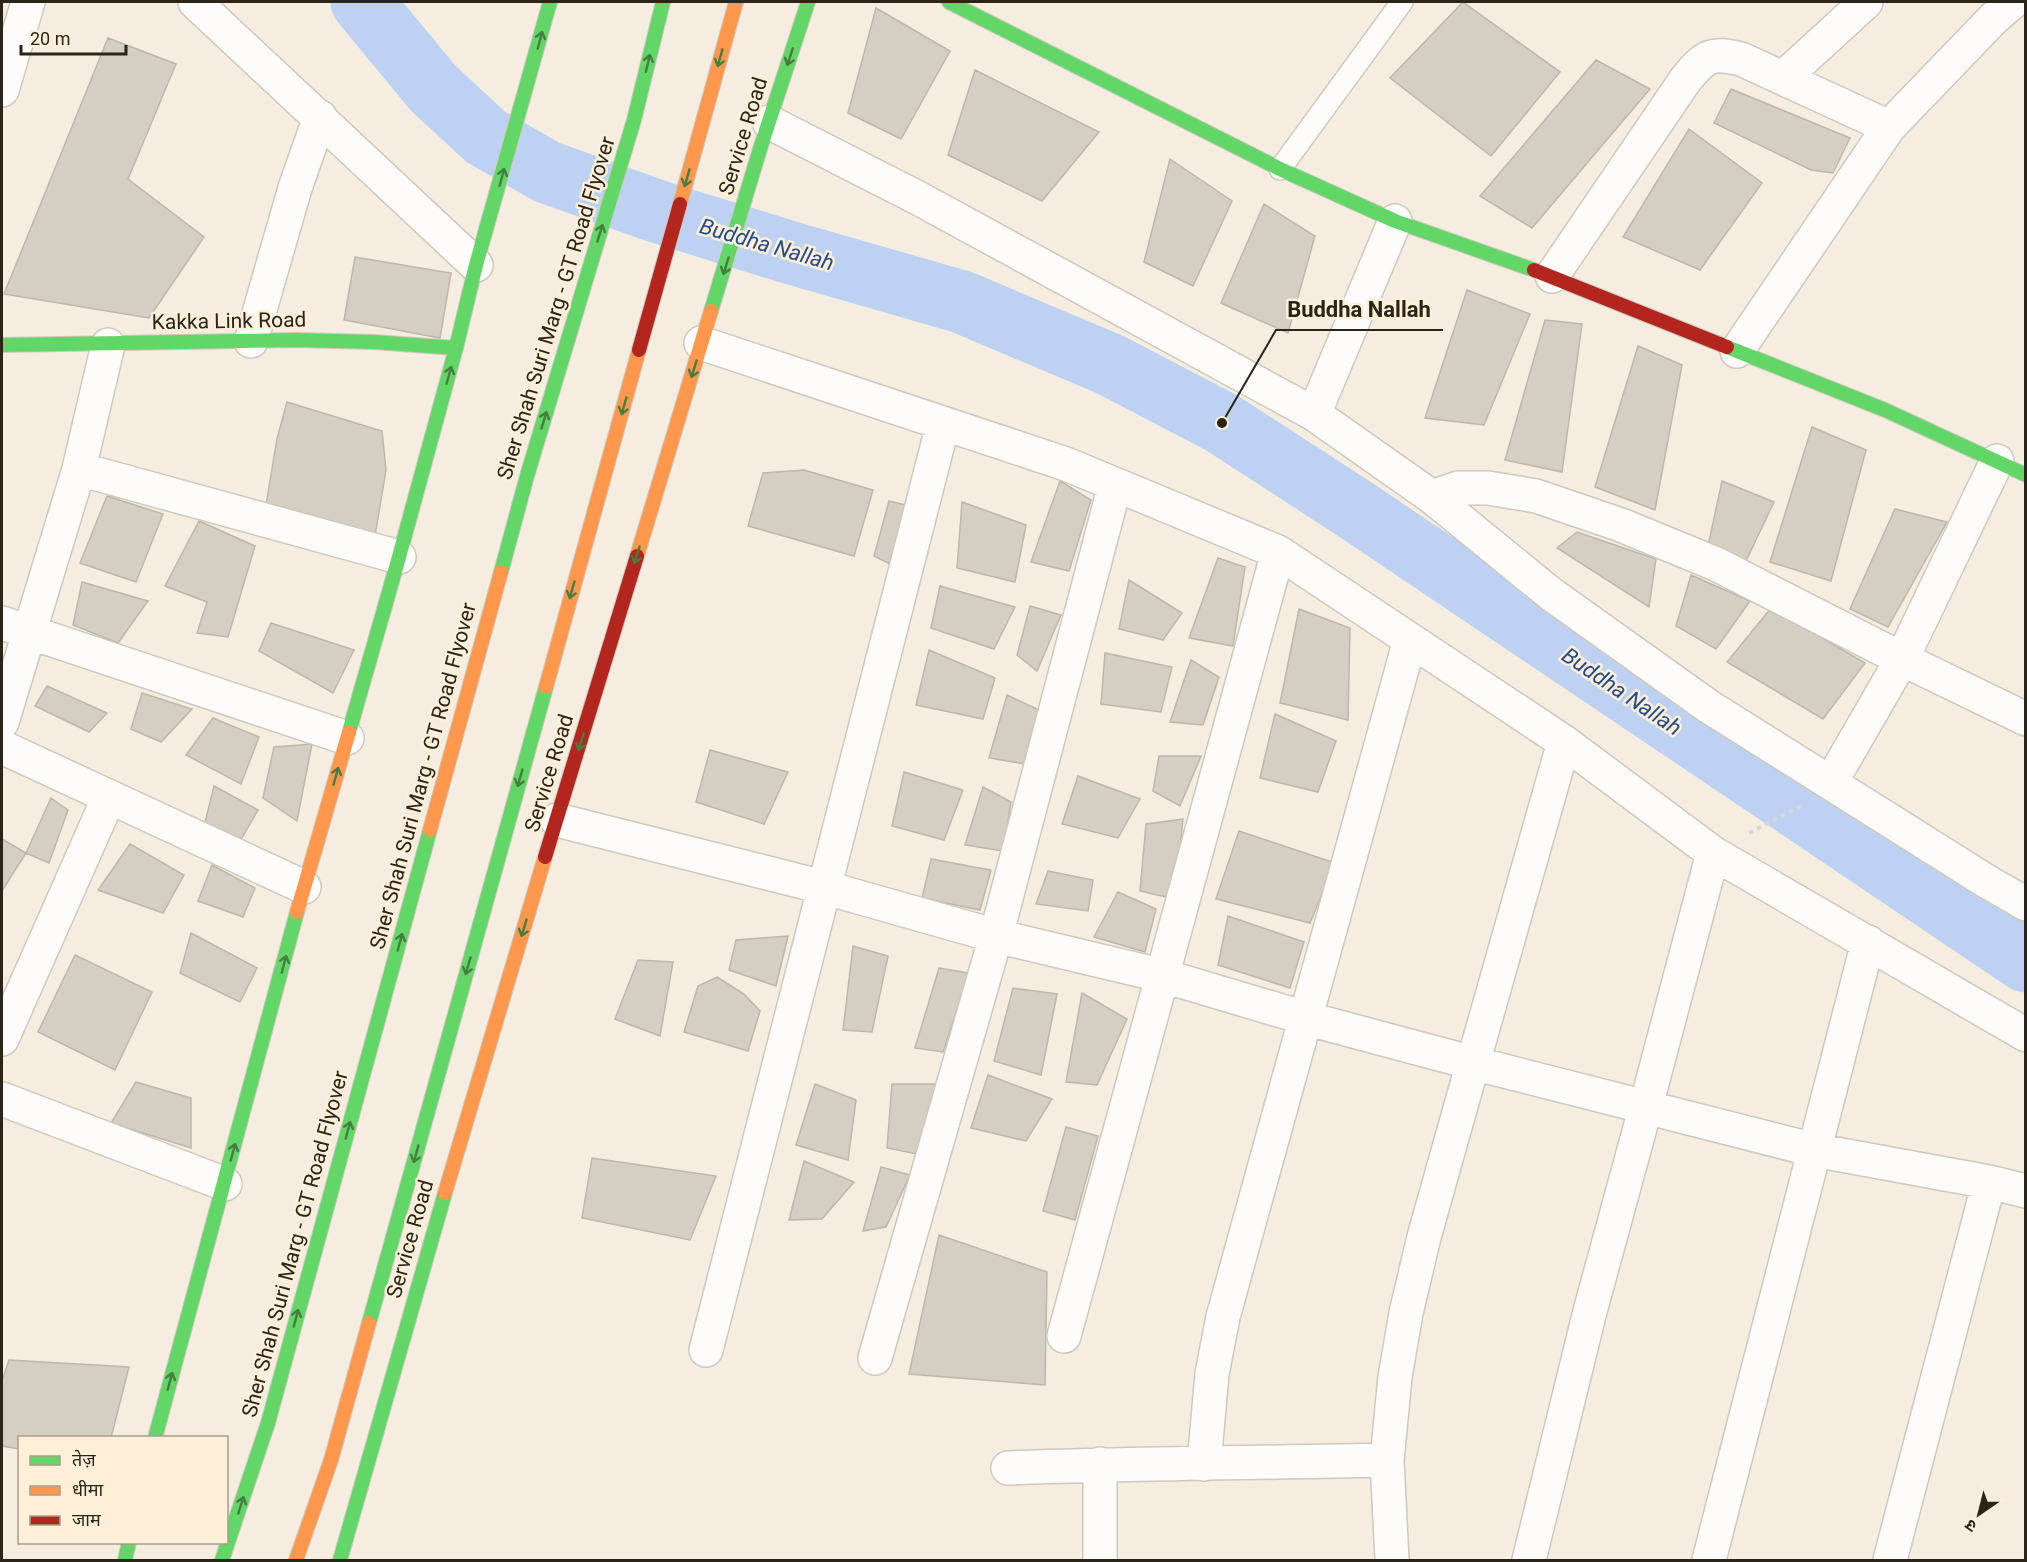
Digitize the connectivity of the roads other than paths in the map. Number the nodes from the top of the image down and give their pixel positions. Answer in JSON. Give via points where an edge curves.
{"nodes":[{"id":1,"x":28,"y":2,"type":"edge"},
{"id":2,"x":195,"y":2,"type":"edge"},
{"id":3,"x":550,"y":2,"type":"edge"},
{"id":4,"x":663,"y":2,"type":"edge"},
{"id":5,"x":736,"y":2,"type":"edge"},
{"id":6,"x":808,"y":2,"type":"edge"},
{"id":7,"x":949,"y":2,"type":"edge"},
{"id":8,"x":1402,"y":2,"type":"edge"},
{"id":9,"x":1866,"y":2,"type":"edge"},
{"id":10,"x":2013,"y":2,"type":"edge"},
{"id":11,"x":1783,"y":78,"type":"junction"},
{"id":12,"x":2,"y":90,"type":"edge"},
{"id":13,"x":320,"y":117,"type":"junction"},
{"id":14,"x":1889,"y":127,"type":"junction"},
{"id":15,"x":765,"y":135,"type":"junction"},
{"id":16,"x":1280,"y":169,"type":"junction"},
{"id":17,"x":1395,"y":222,"type":"junction"},
{"id":18,"x":476,"y":265,"type":"junction"},
{"id":19,"x":1552,"y":276,"type":"junction"},
{"id":20,"x":251,"y":341,"type":"junction"},
{"id":21,"x":701,"y":343,"type":"junction"},
{"id":22,"x":2,"y":345,"type":"edge"},
{"id":23,"x":108,"y":345,"type":"junction"},
{"id":24,"x":456,"y":348,"type":"junction"},
{"id":25,"x":1737,"y":351,"type":"junction"},
{"id":26,"x":1314,"y":414,"type":"junction"},
{"id":27,"x":943,"y":424,"type":"junction"},
{"id":28,"x":2011,"y":468,"type":"edge"},
{"id":29,"x":79,"y":469,"type":"junction"},
{"id":30,"x":1115,"y":485,"type":"junction"},
{"id":31,"x":1432,"y":497,"type":"junction"},
{"id":32,"x":1278,"y":552,"type":"junction"},
{"id":33,"x":399,"y":557,"type":"junction"},
{"id":34,"x":16,"y":628,"type":"edge"},
{"id":35,"x":1410,"y":640,"type":"junction"},
{"id":36,"x":1902,"y":659,"type":"junction"},
{"id":37,"x":2025,"y":719,"type":"edge"},
{"id":38,"x":2,"y":722,"type":"edge"},
{"id":39,"x":347,"y":738,"type":"junction"},
{"id":40,"x":1564,"y":742,"type":"junction"},
{"id":41,"x":2,"y":747,"type":"edge"},
{"id":42,"x":1831,"y":782,"type":"junction"},
{"id":43,"x":109,"y":797,"type":"junction"},
{"id":44,"x":557,"y":820,"type":"junction"},
{"id":45,"x":1713,"y":853,"type":"junction"},
{"id":46,"x":304,"y":887,"type":"junction"},
{"id":47,"x":823,"y":887,"type":"junction"},
{"id":48,"x":2025,"y":904,"type":"edge"},
{"id":49,"x":996,"y":936,"type":"junction"},
{"id":50,"x":1868,"y":942,"type":"junction"},
{"id":51,"x":1164,"y":976,"type":"junction"},
{"id":52,"x":1305,"y":1018,"type":"junction"},
{"id":53,"x":2025,"y":1035,"type":"edge"},
{"id":54,"x":2,"y":1039,"type":"edge"},
{"id":55,"x":1473,"y":1063,"type":"junction"},
{"id":56,"x":2,"y":1100,"type":"edge"},
{"id":57,"x":1646,"y":1106,"type":"junction"},
{"id":58,"x":1814,"y":1150,"type":"junction"},
{"id":59,"x":1989,"y":1182,"type":"junction"},
{"id":60,"x":225,"y":1184,"type":"junction"},
{"id":61,"x":2025,"y":1191,"type":"edge"},
{"id":62,"x":1064,"y":1336,"type":"dead end"},
{"id":63,"x":706,"y":1350,"type":"dead end"},
{"id":64,"x":875,"y":1358,"type":"dead end"},
{"id":65,"x":155,"y":1436,"type":"edge"},
{"id":66,"x":1387,"y":1460,"type":"junction"},
{"id":67,"x":1100,"y":1464,"type":"junction"},
{"id":68,"x":1204,"y":1464,"type":"junction"},
{"id":69,"x":1008,"y":1468,"type":"dead end"},
{"id":70,"x":228,"y":1542,"type":"edge"},
{"id":71,"x":128,"y":1544,"type":"edge"},
{"id":72,"x":227,"y":1544,"type":"edge"},
{"id":73,"x":124,"y":1560,"type":"edge"},
{"id":74,"x":222,"y":1560,"type":"edge"},
{"id":75,"x":296,"y":1560,"type":"edge"},
{"id":76,"x":340,"y":1560,"type":"edge"},
{"id":77,"x":1100,"y":1560,"type":"edge"},
{"id":78,"x":1392,"y":1560,"type":"edge"},
{"id":79,"x":1528,"y":1560,"type":"edge"},
{"id":80,"x":1709,"y":1560,"type":"edge"},
{"id":81,"x":1890,"y":1560,"type":"edge"}],
"edges":[{"from":1,"to":12,"type":"street"},
{"from":2,"to":13,"type":"street"},
{"from":18,"to":3,"type":"main road","one_way":true},
{"from":70,"to":4,"type":"main road","name":"Sher Shah Suri Marg - GT Road Flyover","one_way":true,"via":[[268,1423],[527,476],[634,120]]},
{"from":5,"to":75,"type":"main road","one_way":true,"via":[[331,1460]]},
{"from":6,"to":15,"type":"main road","name":"Service Road","one_way":true},
{"from":7,"to":16,"type":"main road"},
{"from":8,"to":16,"type":"lane"},
{"from":9,"to":11,"type":"street"},
{"from":10,"to":14,"type":"street"},
{"from":11,"to":14,"type":"street"},
{"from":11,"to":19,"type":"street","via":[[1721,54],[1696,67]]},
{"from":13,"to":18,"type":"street"},
{"from":13,"to":20,"type":"street"},
{"from":14,"to":25,"type":"street"},
{"from":15,"to":21,"type":"main road","name":"Service Road","one_way":true},
{"from":15,"to":26,"type":"street","via":[[918,198]]},
{"from":16,"to":17,"type":"main road"},
{"from":17,"to":19,"type":"main road"},
{"from":17,"to":26,"type":"street"},
{"from":18,"to":24,"type":"main road"},
{"from":19,"to":25,"type":"main road"},
{"from":20,"to":23,"type":"main road","name":"Kakka Link Road"},
{"from":20,"to":24,"type":"main road","name":"Kakka Link Road","via":[[374,342]]},
{"from":21,"to":27,"type":"street"},
{"from":21,"to":44,"type":"main road","name":"Service Road","one_way":true},
{"from":22,"to":23,"type":"main road","name":"Kakka Link Road"},
{"from":23,"to":29,"type":"street"},
{"from":33,"to":24,"type":"main road","one_way":true},
{"from":25,"to":28,"type":"main road","via":[[1885,410]]},
{"from":26,"to":31,"type":"street"},
{"from":27,"to":30,"type":"street","via":[[1066,464]]},
{"from":27,"to":47,"type":"street"},
{"from":28,"to":36,"type":"street"},
{"from":29,"to":33,"type":"street"},
{"from":29,"to":34,"type":"street"},
{"from":30,"to":32,"type":"street"},
{"from":30,"to":49,"type":"street"},
{"from":31,"to":36,"type":"street","via":[[1458,488],[1488,488],[1536,496],[1716,564]]},
{"from":31,"to":42,"type":"street","via":[[1551,594],[1708,706]]},
{"from":32,"to":35,"type":"street"},
{"from":32,"to":51,"type":"street"},
{"from":33,"to":39,"type":"main road"},
{"from":34,"to":38,"type":"street"},
{"from":34,"to":39,"type":"street"},
{"from":35,"to":40,"type":"street"},
{"from":35,"to":52,"type":"street"},
{"from":36,"to":37,"type":"street"},
{"from":36,"to":42,"type":"street"},
{"from":46,"to":39,"type":"main road","one_way":true},
{"from":40,"to":45,"type":"street"},
{"from":40,"to":55,"type":"street"},
{"from":41,"to":43,"type":"street"},
{"from":42,"to":48,"type":"street"},
{"from":43,"to":46,"type":"street"},
{"from":43,"to":54,"type":"street"},
{"from":44,"to":47,"type":"street"},
{"from":44,"to":76,"type":"main road","name":"Service Road","one_way":true,"via":[[464,1125]]},
{"from":45,"to":50,"type":"street"},
{"from":45,"to":57,"type":"street"},
{"from":60,"to":46,"type":"main road","one_way":true},
{"from":47,"to":49,"type":"street"},
{"from":47,"to":63,"type":"street"},
{"from":49,"to":51,"type":"street"},
{"from":49,"to":64,"type":"street"},
{"from":50,"to":53,"type":"street"},
{"from":50,"to":58,"type":"street"},
{"from":51,"to":52,"type":"street"},
{"from":51,"to":62,"type":"street"},
{"from":52,"to":55,"type":"street"},
{"from":52,"to":68,"type":"street","via":[[1223,1317],[1212,1374]]},
{"from":55,"to":57,"type":"street"},
{"from":55,"to":66,"type":"street","via":[[1406,1313]]},
{"from":56,"to":60,"type":"street"},
{"from":57,"to":58,"type":"street"},
{"from":57,"to":79,"type":"street"},
{"from":58,"to":59,"type":"street"},
{"from":58,"to":80,"type":"street"},
{"from":59,"to":61,"type":"street"},
{"from":59,"to":81,"type":"street"},
{"from":65,"to":60,"type":"main road","one_way":true},
{"from":66,"to":68,"type":"street"},
{"from":66,"to":78,"type":"street"},
{"from":67,"to":68,"type":"street"},
{"from":67,"to":69,"type":"street"},
{"from":67,"to":77,"type":"street"},
{"from":71,"to":73,"type":"main road"},
{"from":74,"to":72,"type":"main road","name":"Sher Shah Suri Marg - GT Road Flyover","one_way":true}]}
